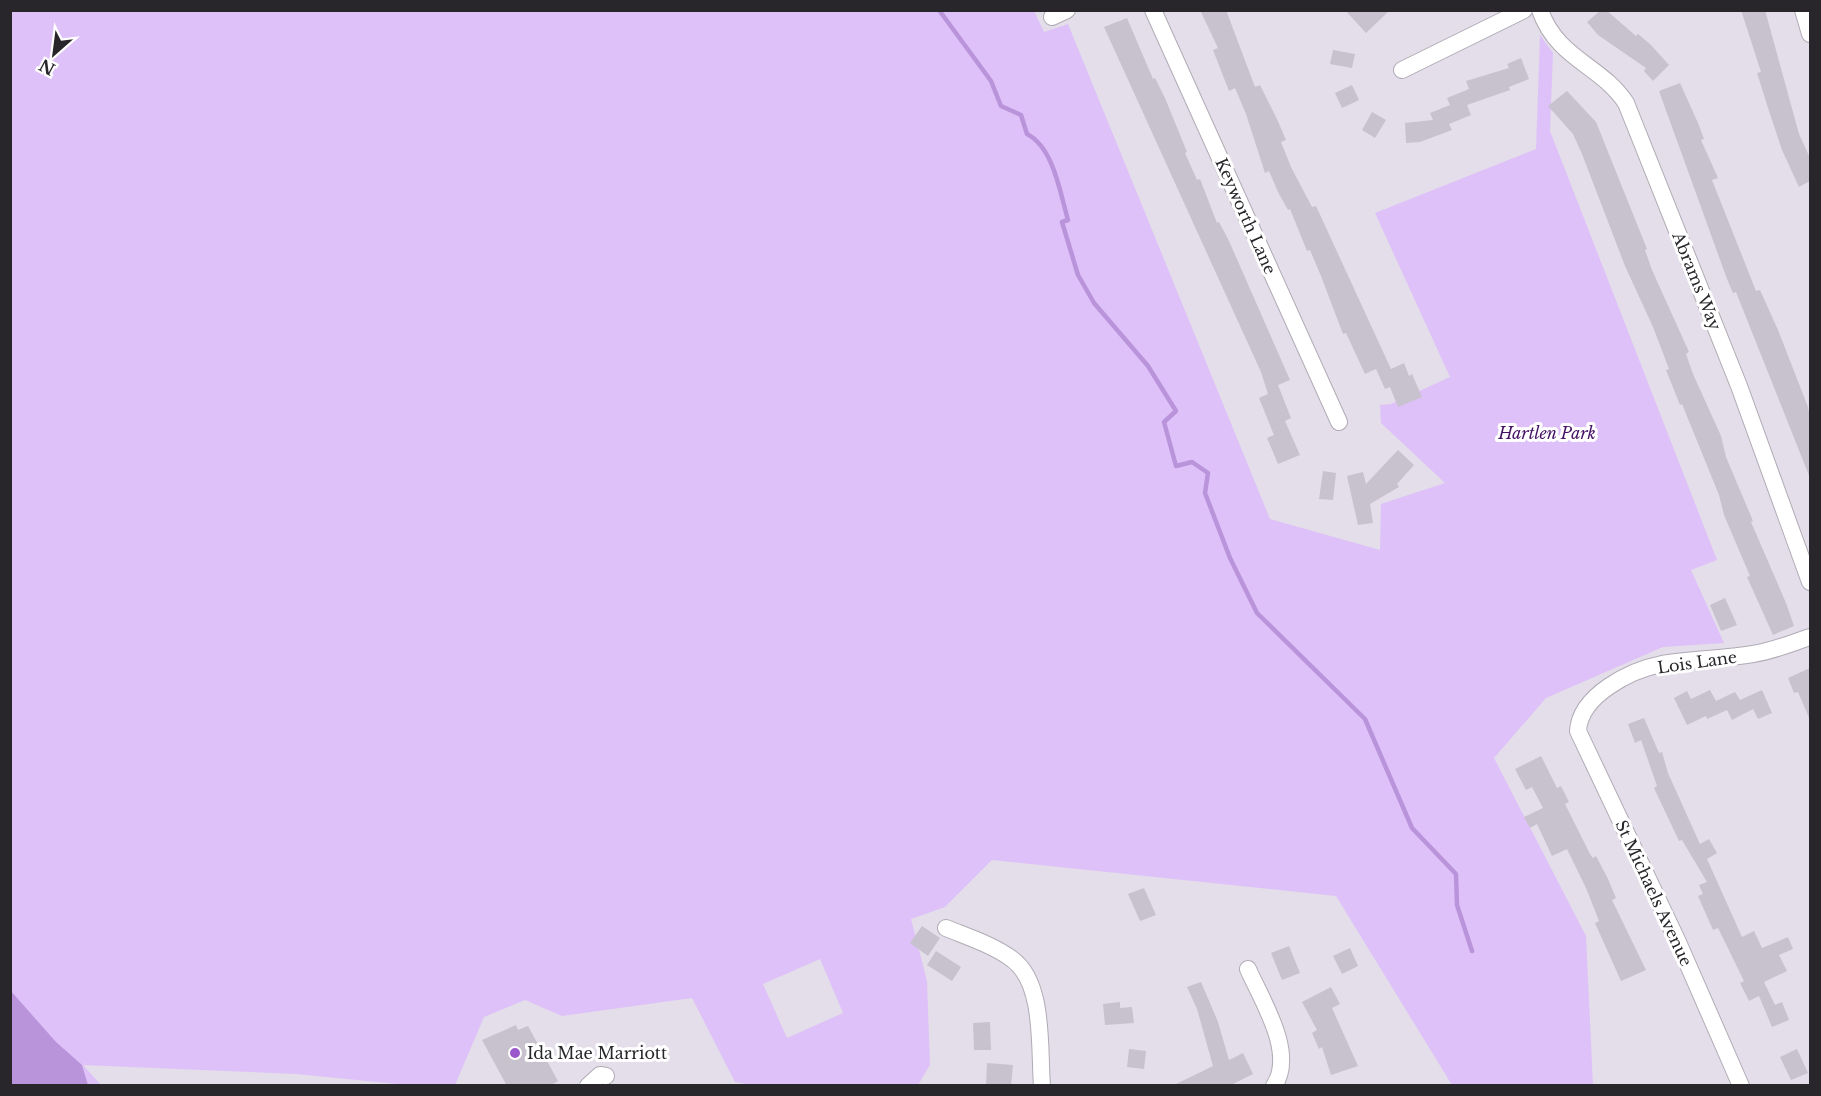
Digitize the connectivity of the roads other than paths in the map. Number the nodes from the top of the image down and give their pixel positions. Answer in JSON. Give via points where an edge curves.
{"nodes":[{"id":1,"x":1153,"y":10,"type":"edge"},
{"id":2,"x":1524,"y":10,"type":"edge"},
{"id":3,"x":1540,"y":10,"type":"edge"},
{"id":4,"x":1803,"y":10,"type":"edge"},
{"id":5,"x":1810,"y":34,"type":"edge"},
{"id":6,"x":1402,"y":70,"type":"dead end"},
{"id":7,"x":1339,"y":422,"type":"dead end"},
{"id":8,"x":1810,"y":582,"type":"edge"},
{"id":9,"x":1810,"y":637,"type":"edge"},
{"id":10,"x":1590,"y":702,"type":"joint"},
{"id":11,"x":946,"y":928,"type":"dead end"},
{"id":12,"x":1248,"y":969,"type":"dead end"},
{"id":13,"x":606,"y":1076,"type":"dead end"},
{"id":14,"x":588,"y":1086,"type":"edge"},
{"id":15,"x":1042,"y":1086,"type":"edge"},
{"id":16,"x":1274,"y":1086,"type":"edge"},
{"id":17,"x":1742,"y":1086,"type":"edge"}],
"edges":[{"from":1,"to":7,"type":"street","name":"Keyworth Lane"},
{"from":2,"to":6,"type":"street"},
{"from":3,"to":8,"type":"street","name":"Abrams Way","via":[[1549,32],[1573,57],[1614,87],[1626,103],[1734,375]]},
{"from":4,"to":5,"type":"street"},
{"from":9,"to":10,"type":"street","name":"Lois Lane","via":[[1757,654],[1661,664],[1634,674]]},
{"from":10,"to":17,"type":"street","name":"St Michaels Avenue","via":[[1578,731]]},
{"from":11,"to":15,"type":"street","via":[[1012,959],[1030,981],[1036,1000]]},
{"from":12,"to":16,"type":"street","via":[[1281,1047],[1282,1068]]},
{"from":13,"to":14,"type":"street"}]}
